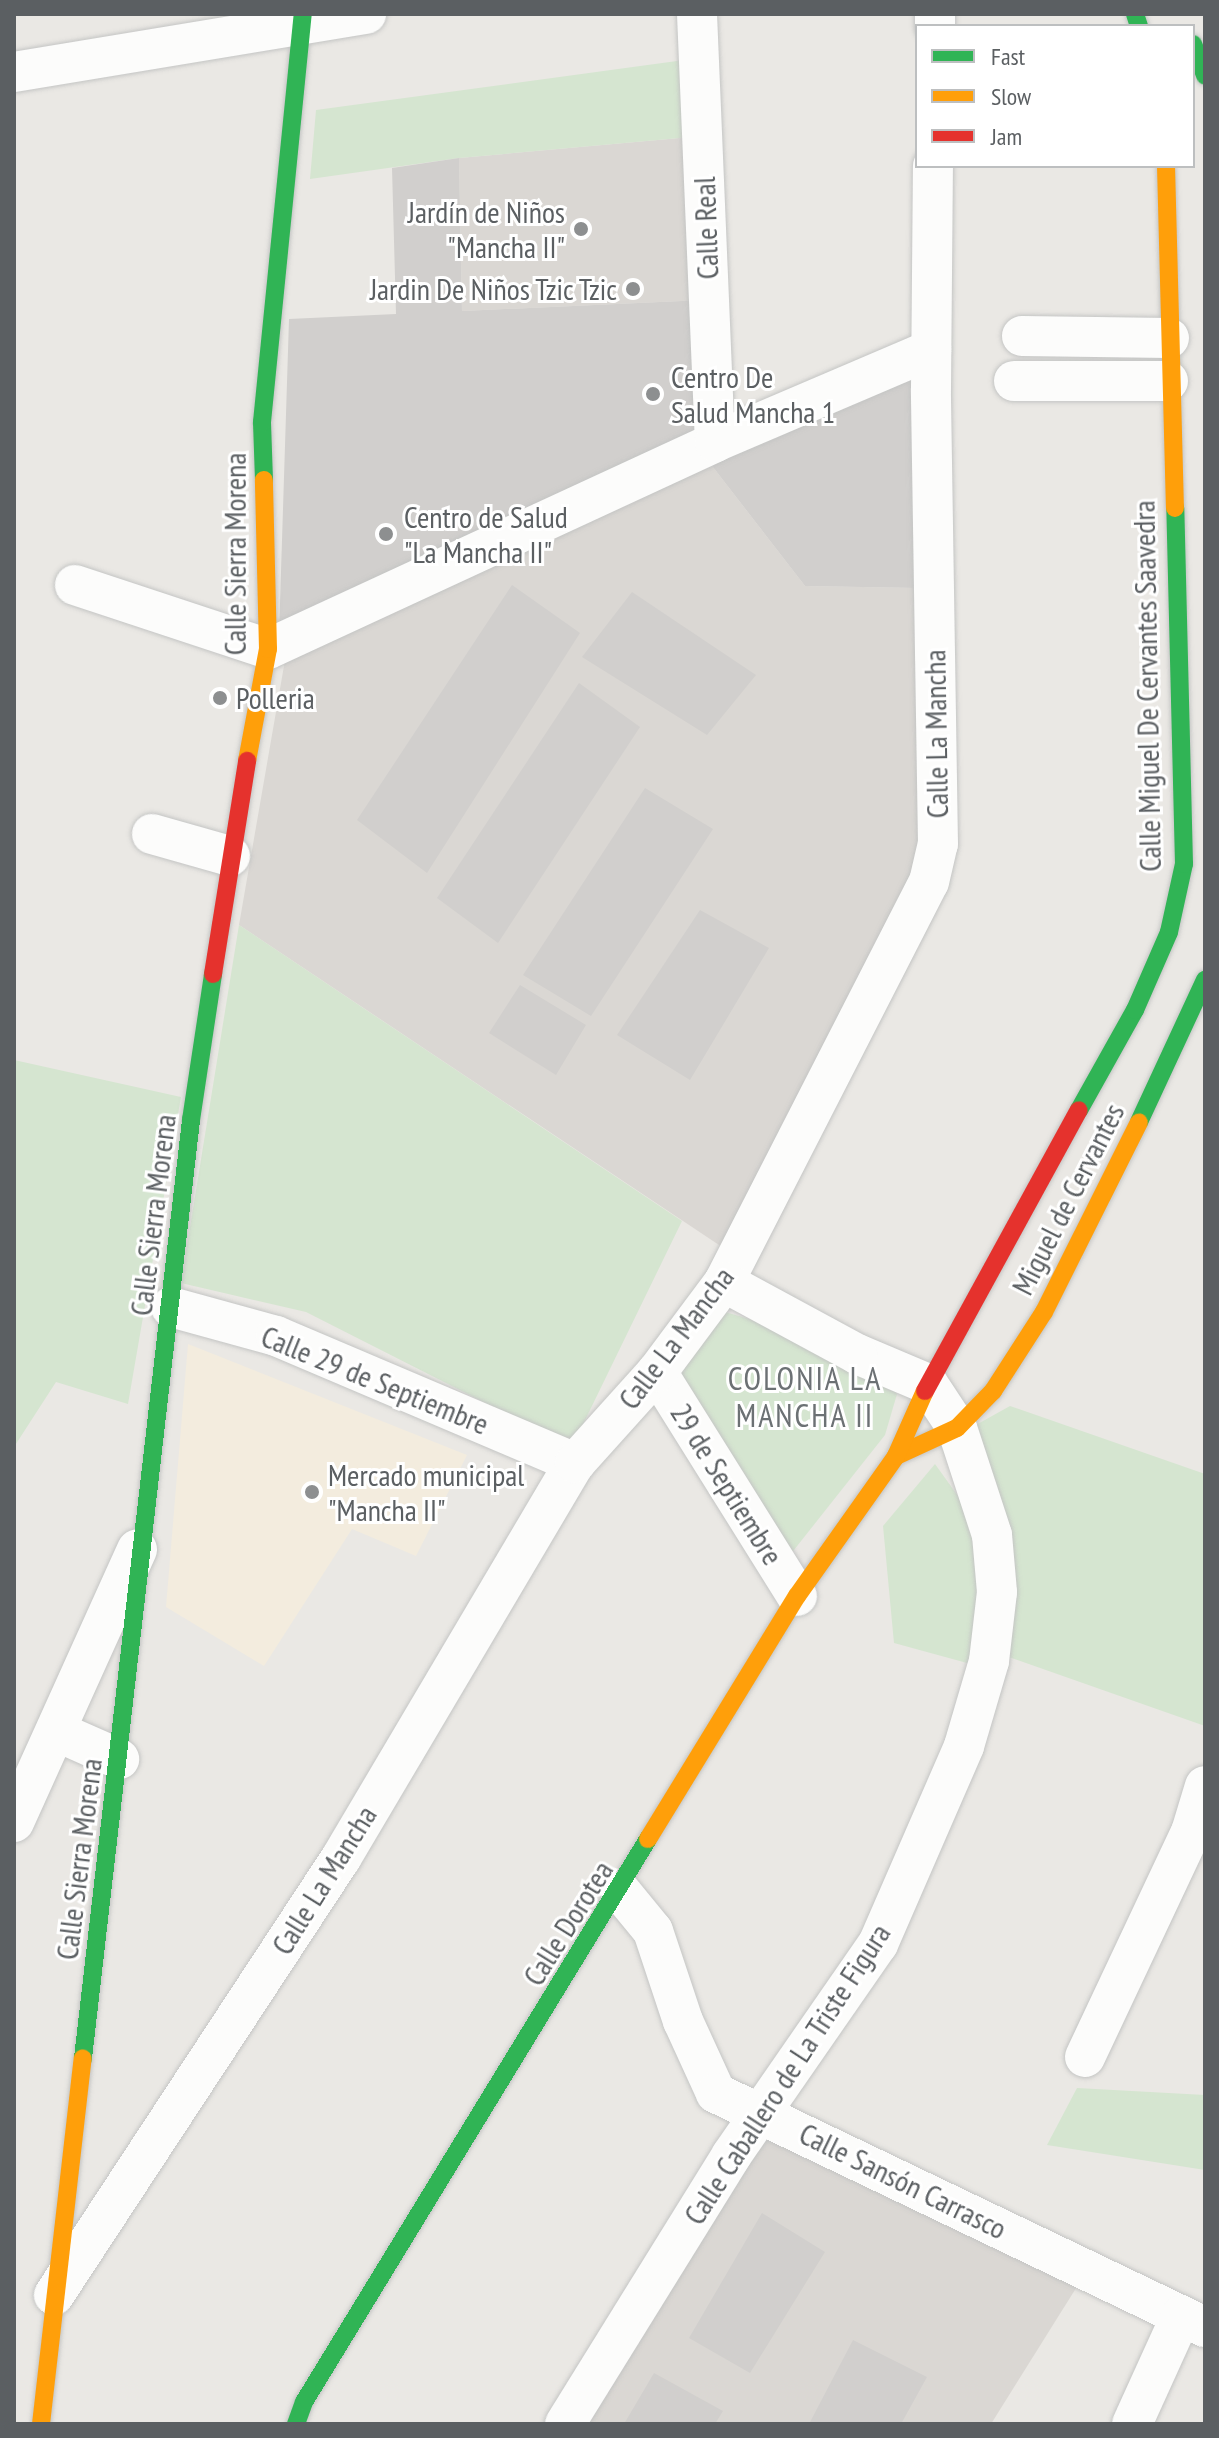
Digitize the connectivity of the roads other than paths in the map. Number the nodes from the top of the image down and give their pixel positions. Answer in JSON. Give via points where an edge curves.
{"nodes":[{"id":1,"x":366,"y":14,"type":"edge"},
{"id":2,"x":697,"y":14,"type":"edge"},
{"id":3,"x":302,"y":19,"type":"edge"},
{"id":4,"x":1195,"y":49,"type":"edge"},
{"id":5,"x":14,"y":72,"type":"edge"},
{"id":6,"x":1205,"y":76,"type":"edge"},
{"id":7,"x":933,"y":168,"type":"edge"},
{"id":8,"x":1166,"y":168,"type":"edge"},
{"id":9,"x":1022,"y":336,"type":"dead end"},
{"id":10,"x":1169,"y":338,"type":"junction"},
{"id":11,"x":931,"y":350,"type":"junction"},
{"id":12,"x":1014,"y":381,"type":"dead end"},
{"id":13,"x":1168,"y":381,"type":"junction"},
{"id":14,"x":715,"y":442,"type":"junction"},
{"id":15,"x":75,"y":585,"type":"dead end"},
{"id":16,"x":268,"y":649,"type":"junction"},
{"id":17,"x":152,"y":834,"type":"dead end"},
{"id":18,"x":230,"y":856,"type":"junction"},
{"id":19,"x":1205,"y":980,"type":"edge"},
{"id":20,"x":724,"y":1282,"type":"junction"},
{"id":21,"x":171,"y":1307,"type":"junction"},
{"id":22,"x":657,"y":1372,"type":"junction"},
{"id":23,"x":928,"y":1384,"type":"junction"},
{"id":24,"x":957,"y":1428,"type":"junction"},
{"id":25,"x":896,"y":1456,"type":"junction"},
{"id":26,"x":575,"y":1463,"type":"junction"},
{"id":27,"x":139,"y":1545,"type":"junction"},
{"id":28,"x":797,"y":1596,"type":"junction"},
{"id":29,"x":58,"y":1732,"type":"junction"},
{"id":30,"x":119,"y":1759,"type":"junction"},
{"id":31,"x":1205,"y":1786,"type":"edge"},
{"id":32,"x":14,"y":1822,"type":"edge"},
{"id":33,"x":621,"y":1892,"type":"junction"},
{"id":34,"x":1085,"y":2057,"type":"dead end"},
{"id":35,"x":761,"y":2114,"type":"junction"},
{"id":36,"x":54,"y":2296,"type":"junction"},
{"id":37,"x":1193,"y":2322,"type":"edge"},
{"id":38,"x":41,"y":2424,"type":"edge"},
{"id":39,"x":296,"y":2424,"type":"edge"},
{"id":40,"x":565,"y":2424,"type":"edge"},
{"id":41,"x":1132,"y":2424,"type":"edge"}],
"edges":[{"from":1,"to":3,"type":"street"},
{"from":2,"to":14,"type":"street","name":"Calle Real"},
{"from":3,"to":5,"type":"street"},
{"from":3,"to":16,"type":"street","name":"Calle Sierra Morena","via":[[262,422]]},
{"from":4,"to":6,"type":"street"},
{"from":7,"to":11,"type":"street","name":"Calle La Mancha"},
{"from":8,"to":10,"type":"street","name":"Calle Miguel De Cervantes Saavedra"},
{"from":9,"to":10,"type":"street"},
{"from":10,"to":13,"type":"street","name":"Calle Miguel De Cervantes Saavedra"},
{"from":11,"to":14,"type":"street"},
{"from":11,"to":20,"type":"street","name":"Calle La Mancha","via":[[937,861]]},
{"from":12,"to":13,"type":"street"},
{"from":13,"to":23,"type":"street","name":"Calle Miguel De Cervantes Saavedra","via":[[1184,864],[1169,932],[1135,1010]]},
{"from":14,"to":16,"type":"street"},
{"from":15,"to":16,"type":"street"},
{"from":16,"to":18,"type":"street","name":"Calle Sierra Morena"},
{"from":17,"to":18,"type":"street"},
{"from":18,"to":21,"type":"street","name":"Calle Sierra Morena"},
{"from":19,"to":24,"type":"street","name":"Miguel de Cervantes","via":[[1044,1312],[993,1391]]},
{"from":20,"to":22,"type":"street","name":"Calle La Mancha"},
{"from":20,"to":23,"type":"street","via":[[857,1354]]},
{"from":21,"to":26,"type":"street","name":"Calle 29 de Septiembre","via":[[276,1336]]},
{"from":21,"to":27,"type":"street","name":"Calle Sierra Morena"},
{"from":22,"to":26,"type":"street","name":"Calle La Mancha"},
{"from":22,"to":28,"type":"street","name":"29 de Septiembre"},
{"from":23,"to":24,"type":"street","name":"Calle Caballero de La Triste Figura"},
{"from":23,"to":25,"type":"street","name":"Calle Dorotea"},
{"from":24,"to":25,"type":"street"},
{"from":24,"to":35,"type":"street","name":"Calle Caballero de La Triste Figura","via":[[992,1535],[997,1592],[989,1661],[964,1746],[878,1944]]},
{"from":25,"to":28,"type":"street","name":"Calle Dorotea"},
{"from":26,"to":36,"type":"street","name":"Calle La Mancha","via":[[341,1858]]},
{"from":27,"to":29,"type":"street"},
{"from":27,"to":30,"type":"street","name":"Calle Sierra Morena"},
{"from":28,"to":33,"type":"street","name":"Calle Dorotea"},
{"from":29,"to":30,"type":"street"},
{"from":29,"to":32,"type":"street"},
{"from":30,"to":36,"type":"street","name":"Calle Sierra Morena"},
{"from":31,"to":34,"type":"street","via":[[1191,1832]]},
{"from":33,"to":35,"type":"street","name":"Calle Sansón Carrasco","via":[[653,1931],[683,2021],[716,2093]]},
{"from":33,"to":39,"type":"street","name":"Calle Dorotea","via":[[304,2402]]},
{"from":35,"to":37,"type":"street","name":"Calle Sansón Carrasco"},
{"from":35,"to":40,"type":"street","name":"Calle Caballero de La Triste Figura"},
{"from":36,"to":38,"type":"street","name":"Calle Sierra Morena"},
{"from":37,"to":41,"type":"street"}]}
